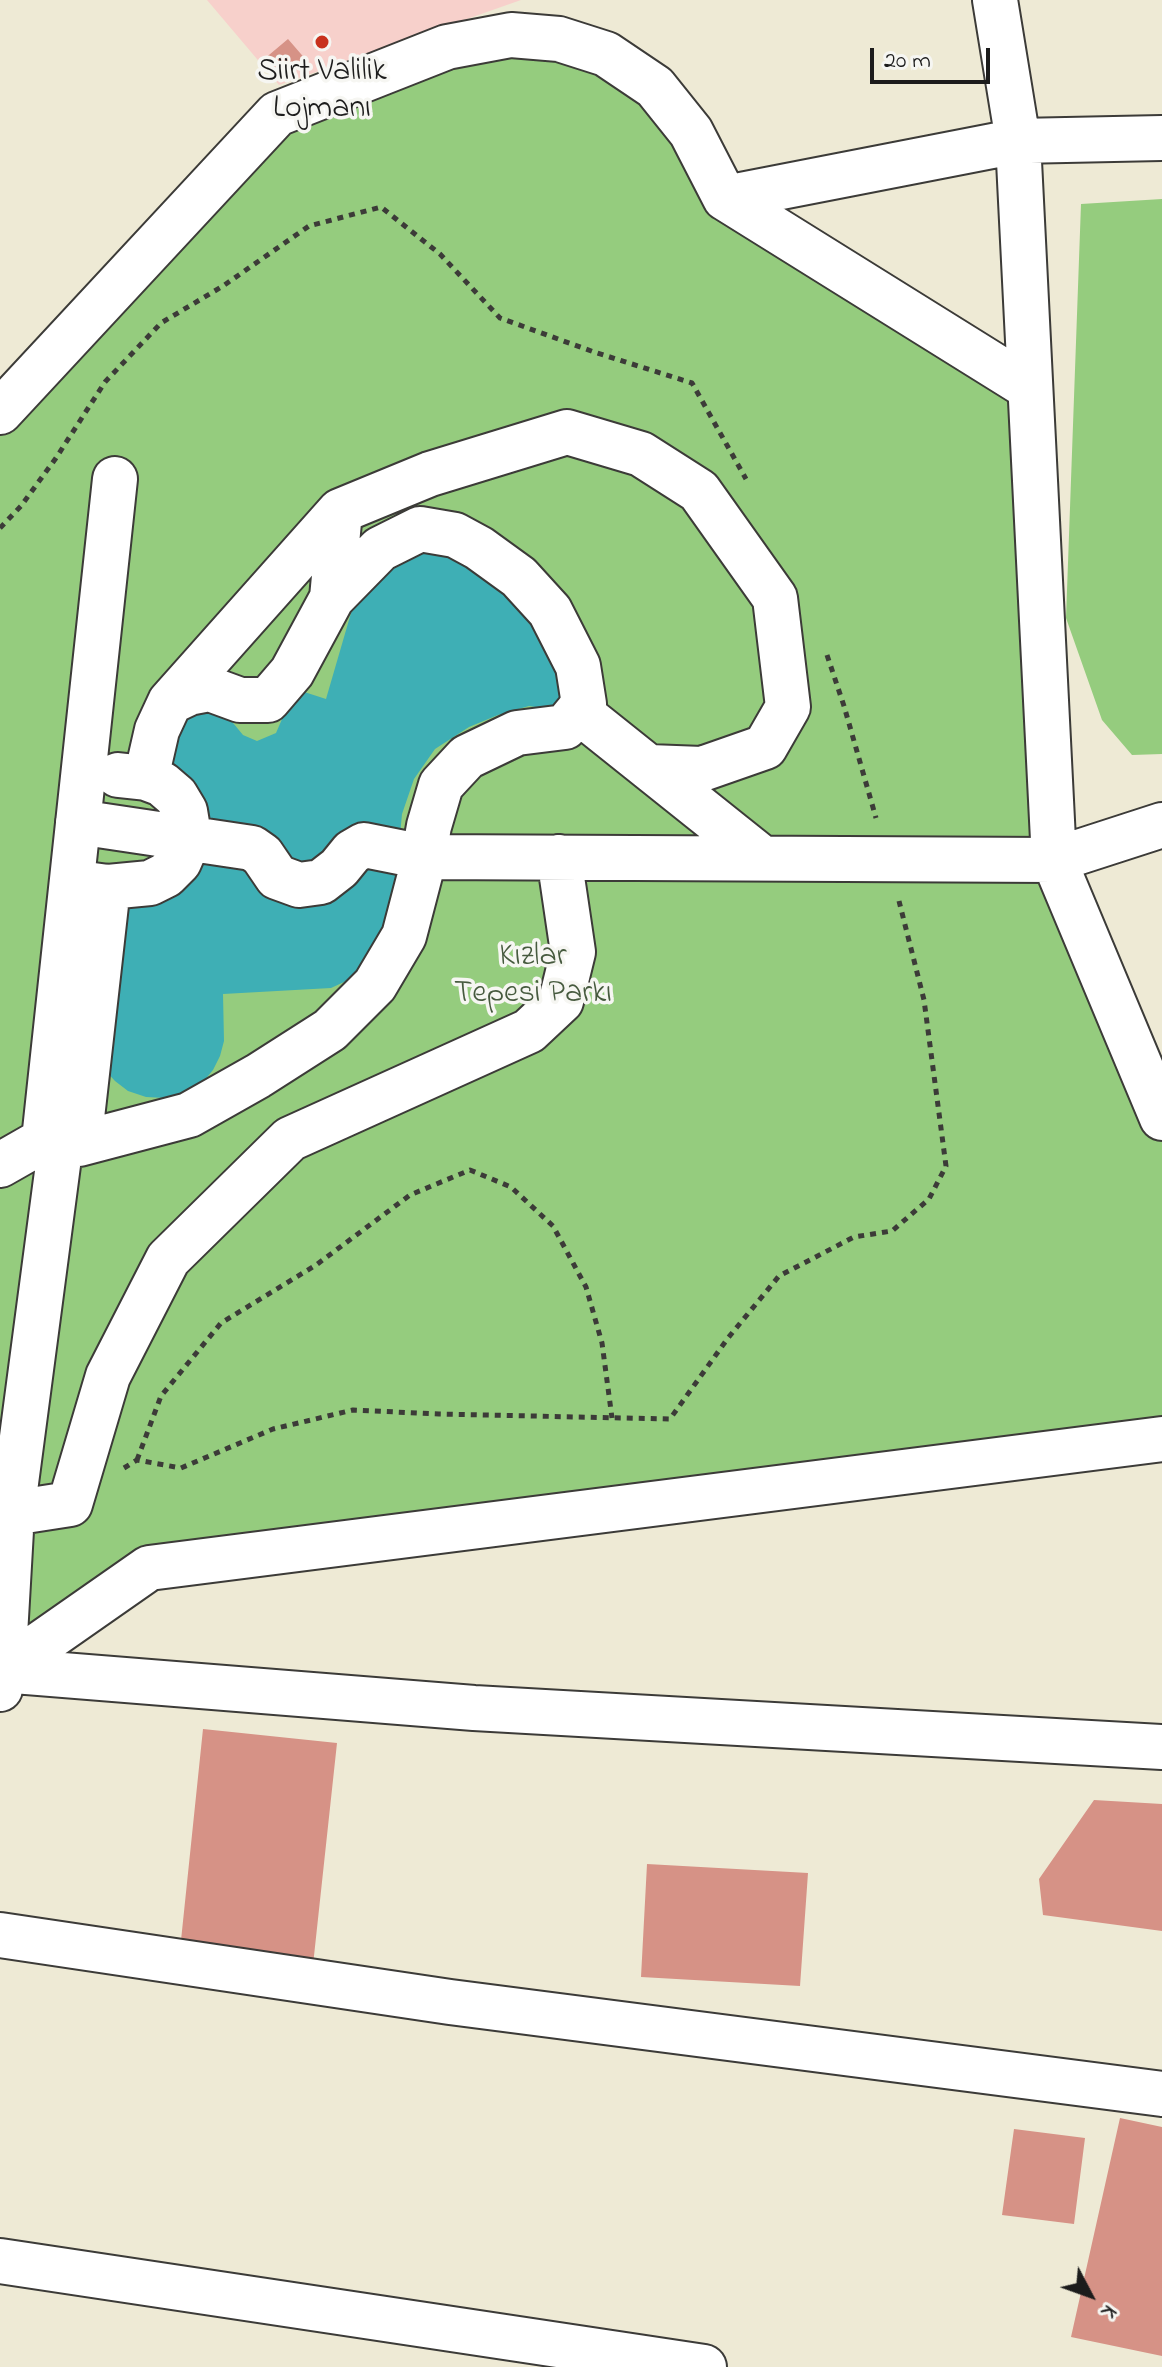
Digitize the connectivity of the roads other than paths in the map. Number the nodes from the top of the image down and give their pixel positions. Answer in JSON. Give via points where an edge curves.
{"nodes":[{"id":1,"x":995,"y":0,"type":"edge"},
{"id":2,"x":1162,"y":138,"type":"edge"},
{"id":3,"x":1018,"y":141,"type":"junction"},
{"id":4,"x":725,"y":198,"type":"junction"},
{"id":5,"x":1030,"y":388,"type":"junction"},
{"id":6,"x":0,"y":412,"type":"edge"},
{"id":7,"x":115,"y":479,"type":"dead end"},
{"id":8,"x":340,"y":511,"type":"junction"},
{"id":9,"x":332,"y":598,"type":"junction"},
{"id":10,"x":170,"y":702,"type":"junction"},
{"id":11,"x":578,"y":711,"type":"junction"},
{"id":12,"x":649,"y":767,"type":"junction"},
{"id":13,"x":84,"y":771,"type":"junction"},
{"id":14,"x":146,"y":778,"type":"junction"},
{"id":15,"x":78,"y":822,"type":"junction"},
{"id":16,"x":1162,"y":825,"type":"edge"},
{"id":17,"x":188,"y":838,"type":"junction"},
{"id":18,"x":424,"y":857,"type":"junction"},
{"id":19,"x":559,"y":857,"type":"junction"},
{"id":20,"x":762,"y":858,"type":"junction"},
{"id":21,"x":1054,"y":860,"type":"junction"},
{"id":22,"x":90,"y":885,"type":"junction"},
{"id":23,"x":1162,"y":1118,"type":"edge"},
{"id":24,"x":62,"y":1142,"type":"junction"},
{"id":25,"x":0,"y":1165,"type":"edge"},
{"id":26,"x":1162,"y":1439,"type":"edge"},
{"id":27,"x":12,"y":1513,"type":"junction"},
{"id":28,"x":1,"y":1676,"type":"edge"},
{"id":29,"x":1162,"y":1747,"type":"edge"},
{"id":30,"x":0,"y":1935,"type":"edge"},
{"id":31,"x":1162,"y":2094,"type":"edge"},
{"id":32,"x":0,"y":2261,"type":"edge"},
{"id":33,"x":693,"y":2366,"type":"edge"}],
"edges":[{"from":1,"to":3,"type":"street"},
{"from":2,"to":3,"type":"street"},
{"from":3,"to":4,"type":"street"},
{"from":3,"to":5,"type":"street"},
{"from":4,"to":5,"type":"street"},
{"from":4,"to":6,"type":"street","via":[[691,132],[655,87],[606,54],[559,39],[511,35],[447,47],[277,114]]},
{"from":5,"to":21,"type":"street"},
{"from":7,"to":13,"type":"street"},
{"from":8,"to":9,"type":"street"},
{"from":8,"to":10,"type":"street"},
{"from":8,"to":12,"type":"street","via":[[430,474],[567,432],[641,454],[699,491],[775,598],[788,707],[765,747],[702,769]]},
{"from":9,"to":10,"type":"street","via":[[292,672],[268,700],[240,700],[210,689]]},
{"from":9,"to":11,"type":"street","via":[[380,549],[420,529],[455,535],[519,577],[550,611],[578,666],[584,704]]},
{"from":10,"to":14,"type":"street"},
{"from":11,"to":12,"type":"street"},
{"from":11,"to":18,"type":"street","via":[[565,727],[517,733],[467,757],[441,785]]},
{"from":12,"to":20,"type":"street"},
{"from":13,"to":14,"type":"street"},
{"from":13,"to":15,"type":"street"},
{"from":14,"to":17,"type":"street","via":[[176,796],[185,811]]},
{"from":15,"to":17,"type":"street"},
{"from":15,"to":22,"type":"street"},
{"from":16,"to":21,"type":"street"},
{"from":17,"to":18,"type":"street","via":[[252,848],[277,877],[299,885],[321,882],[364,845]]},
{"from":17,"to":22,"type":"street","via":[[179,862],[150,883]]},
{"from":18,"to":19,"type":"street"},
{"from":18,"to":24,"type":"street","via":[[404,936],[375,985],[330,1030],[189,1115]]},
{"from":19,"to":20,"type":"street"},
{"from":19,"to":27,"type":"street","via":[[573,952],[561,1001],[529,1031],[290,1139],[168,1259],[108,1376],[70,1504]]},
{"from":20,"to":21,"type":"street"},
{"from":21,"to":23,"type":"street"},
{"from":22,"to":24,"type":"street"},
{"from":24,"to":25,"type":"street"},
{"from":24,"to":27,"type":"street"},
{"from":26,"to":28,"type":"street","via":[[149,1568]]},
{"from":27,"to":28,"type":"street"},
{"from":28,"to":29,"type":"street"},
{"from":30,"to":31,"type":"street","via":[[450,2002]]},
{"from":32,"to":33,"type":"street"}]}
